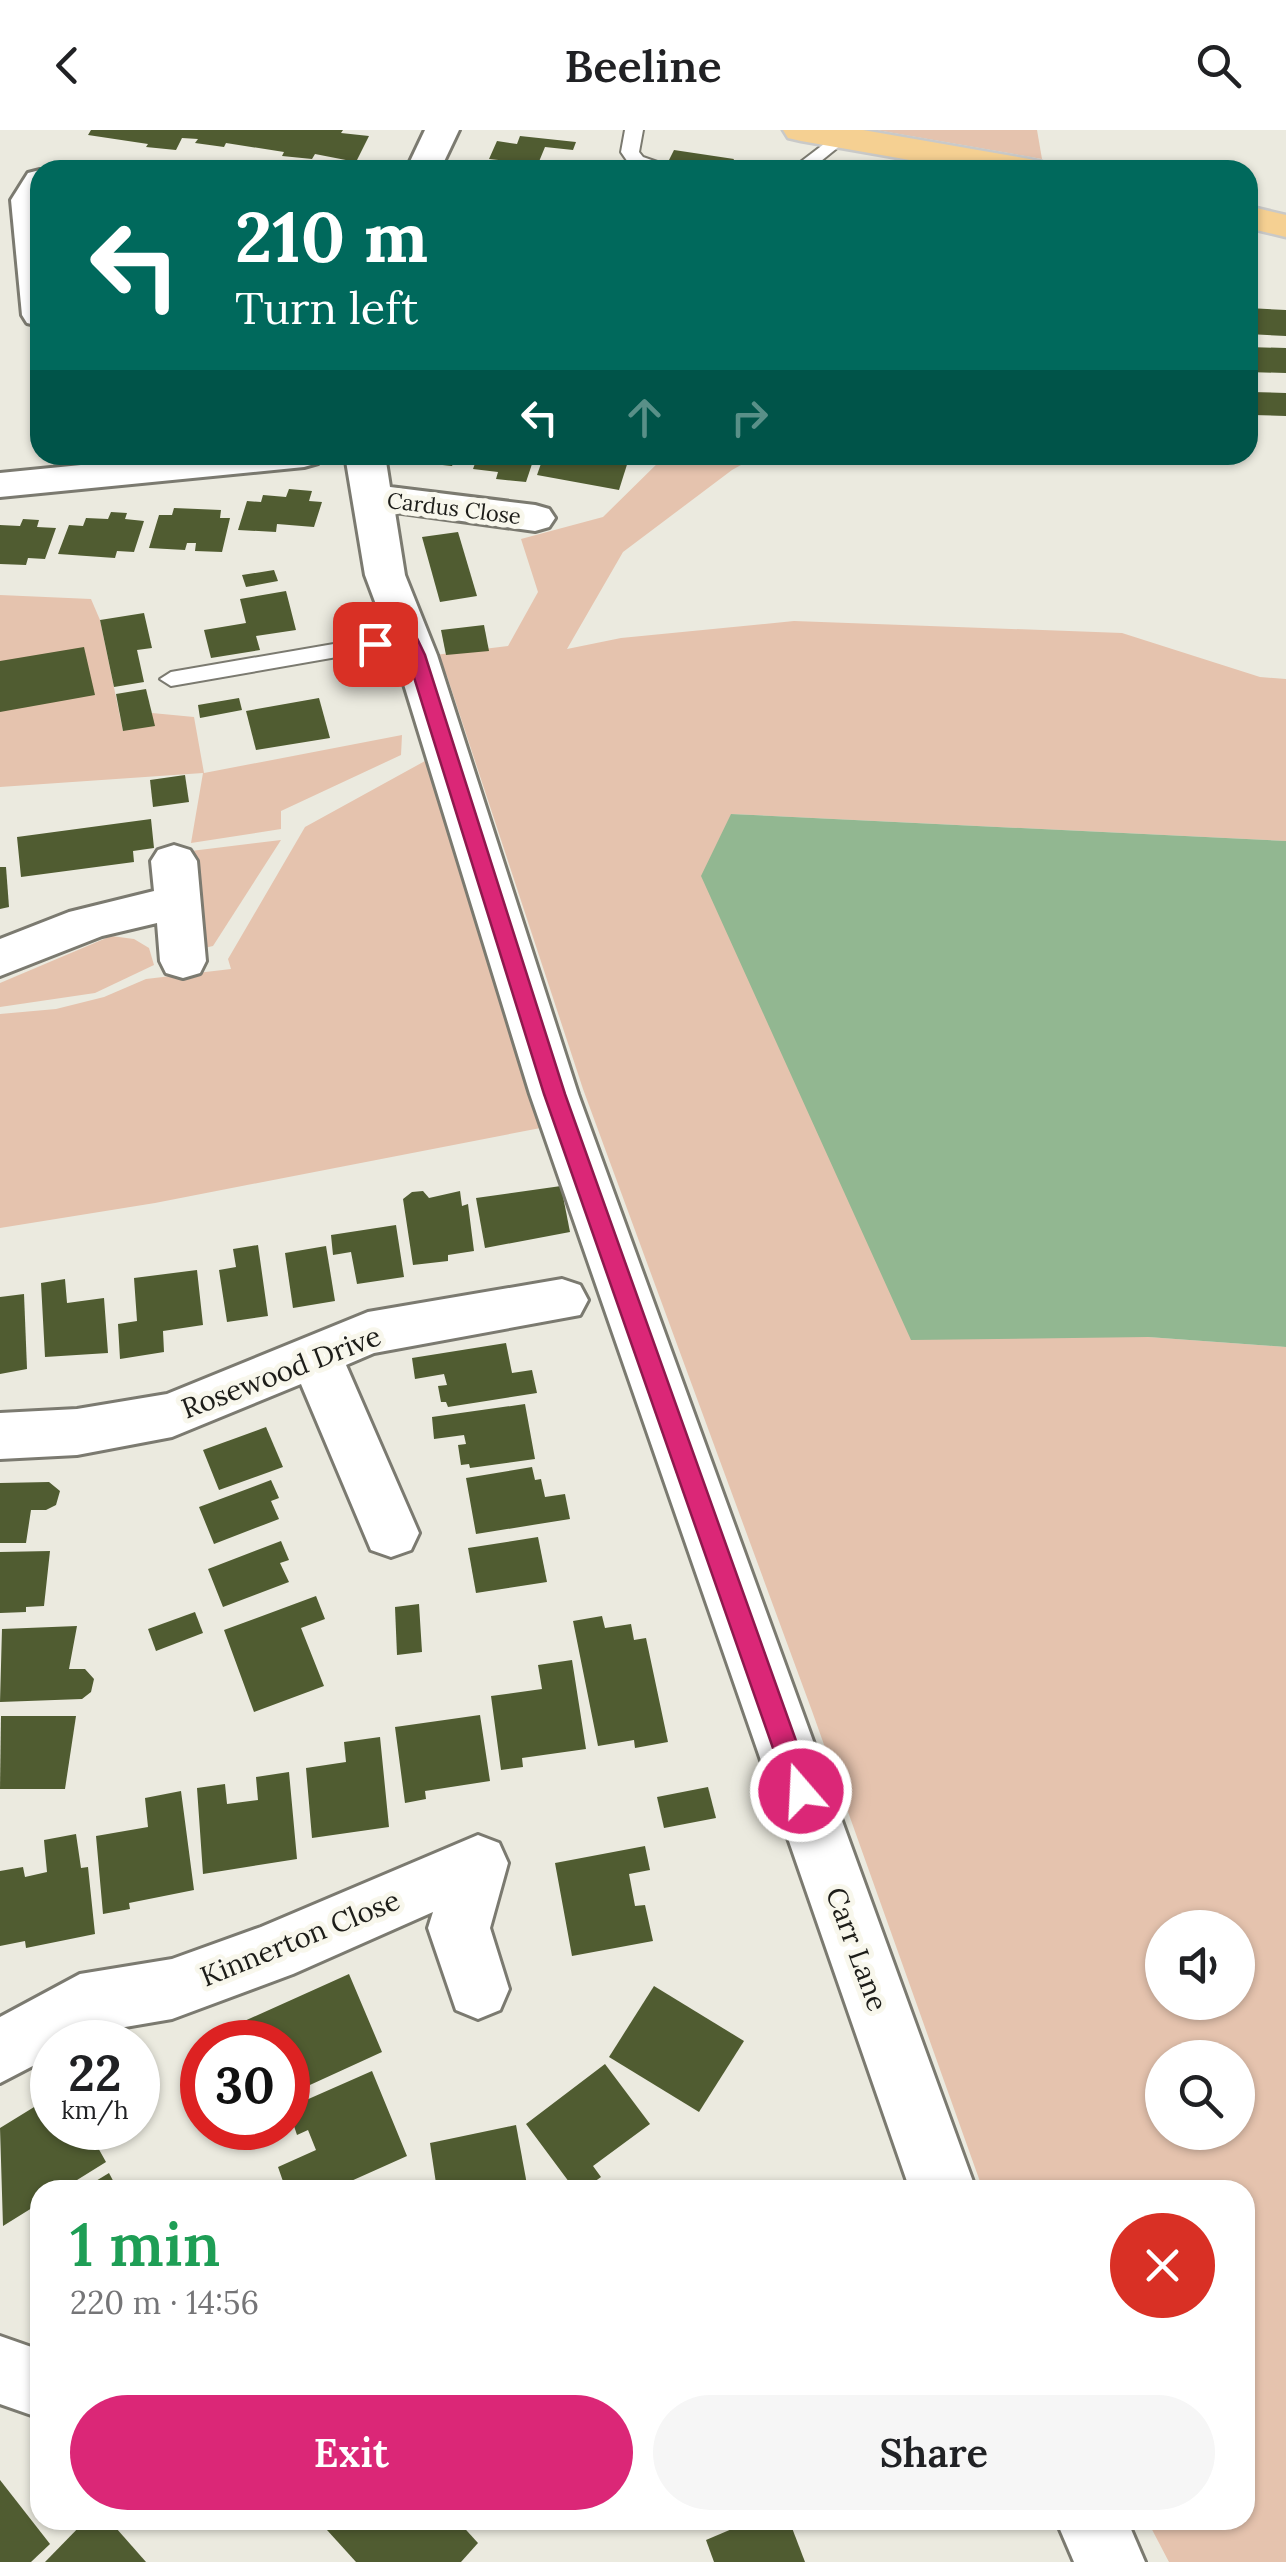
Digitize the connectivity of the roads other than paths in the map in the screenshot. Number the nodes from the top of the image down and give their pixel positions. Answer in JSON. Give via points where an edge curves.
{"nodes":[{"id":1,"x":442,"y":130,"type":"edge"},
{"id":2,"x":634,"y":130,"type":"edge"},
{"id":3,"x":801,"y":130,"type":"edge"},
{"id":4,"x":841,"y":136,"type":"junction"},
{"id":5,"x":428,"y":160,"type":"edge"},
{"id":6,"x":636,"y":160,"type":"edge"},
{"id":7,"x":811,"y":160,"type":"edge"},
{"id":8,"x":974,"y":160,"type":"edge"},
{"id":9,"x":1258,"y":219,"type":"edge"},
{"id":10,"x":1286,"y":226,"type":"edge"},
{"id":11,"x":112,"y":465,"type":"edge"},
{"id":12,"x":54,"y":468,"type":"edge"},
{"id":13,"x":368,"y":476,"type":"edge"},
{"id":14,"x":0,"y":485,"type":"edge"},
{"id":15,"x":535,"y":518,"type":"dead end"},
{"id":16,"x":409,"y":638,"type":"junction"},
{"id":17,"x":171,"y":679,"type":"dead end"},
{"id":18,"x":0,"y":959,"type":"edge"},
{"id":19,"x":183,"y":962,"type":"dead end"},
{"id":20,"x":562,"y":1300,"type":"dead end"},
{"id":21,"x":316,"y":1356,"type":"junction"},
{"id":22,"x":0,"y":1436,"type":"edge"},
{"id":23,"x":391,"y":1533,"type":"dead end"},
{"id":24,"x":478,"y":1989,"type":"dead end"},
{"id":25,"x":0,"y":2052,"type":"edge"},
{"id":26,"x":939,"y":2180,"type":"edge"},
{"id":27,"x":0,"y":2370,"type":"edge"},
{"id":28,"x":30,"y":2380,"type":"edge"},
{"id":29,"x":1096,"y":2530,"type":"edge"},
{"id":30,"x":1110,"y":2562,"type":"edge"}],
"edges":[{"from":1,"to":5,"type":"street"},
{"from":2,"to":6,"type":"lane","via":[[630,152]]},
{"from":3,"to":4,"type":"main road"},
{"from":4,"to":7,"type":"lane"},
{"from":4,"to":8,"type":"main road"},
{"from":9,"to":10,"type":"main road"},
{"from":11,"to":12,"type":"street"},
{"from":12,"to":14,"type":"street"},
{"from":13,"to":15,"type":"street","name":"Cardus Close"},
{"from":13,"to":16,"type":"street","name":"Carr Lane","via":[[385,575]]},
{"from":16,"to":17,"type":"lane"},
{"from":16,"to":26,"type":"street","name":"Carr Lane","via":[[554,1094]]},
{"from":18,"to":19,"type":"street","via":[[175,882]]},
{"from":20,"to":21,"type":"street","name":"Rosewood Drive","via":[[368,1333]]},
{"from":21,"to":22,"type":"street","name":"Rosewood Drive","via":[[172,1415],[78,1432]]},
{"from":21,"to":23,"type":"street"},
{"from":24,"to":25,"type":"street","name":"Kinnerton Close","via":[[459,1928],[478,1863],[172,1989],[80,2004]]},
{"from":27,"to":28,"type":"street"},
{"from":29,"to":30,"type":"street"}]}
